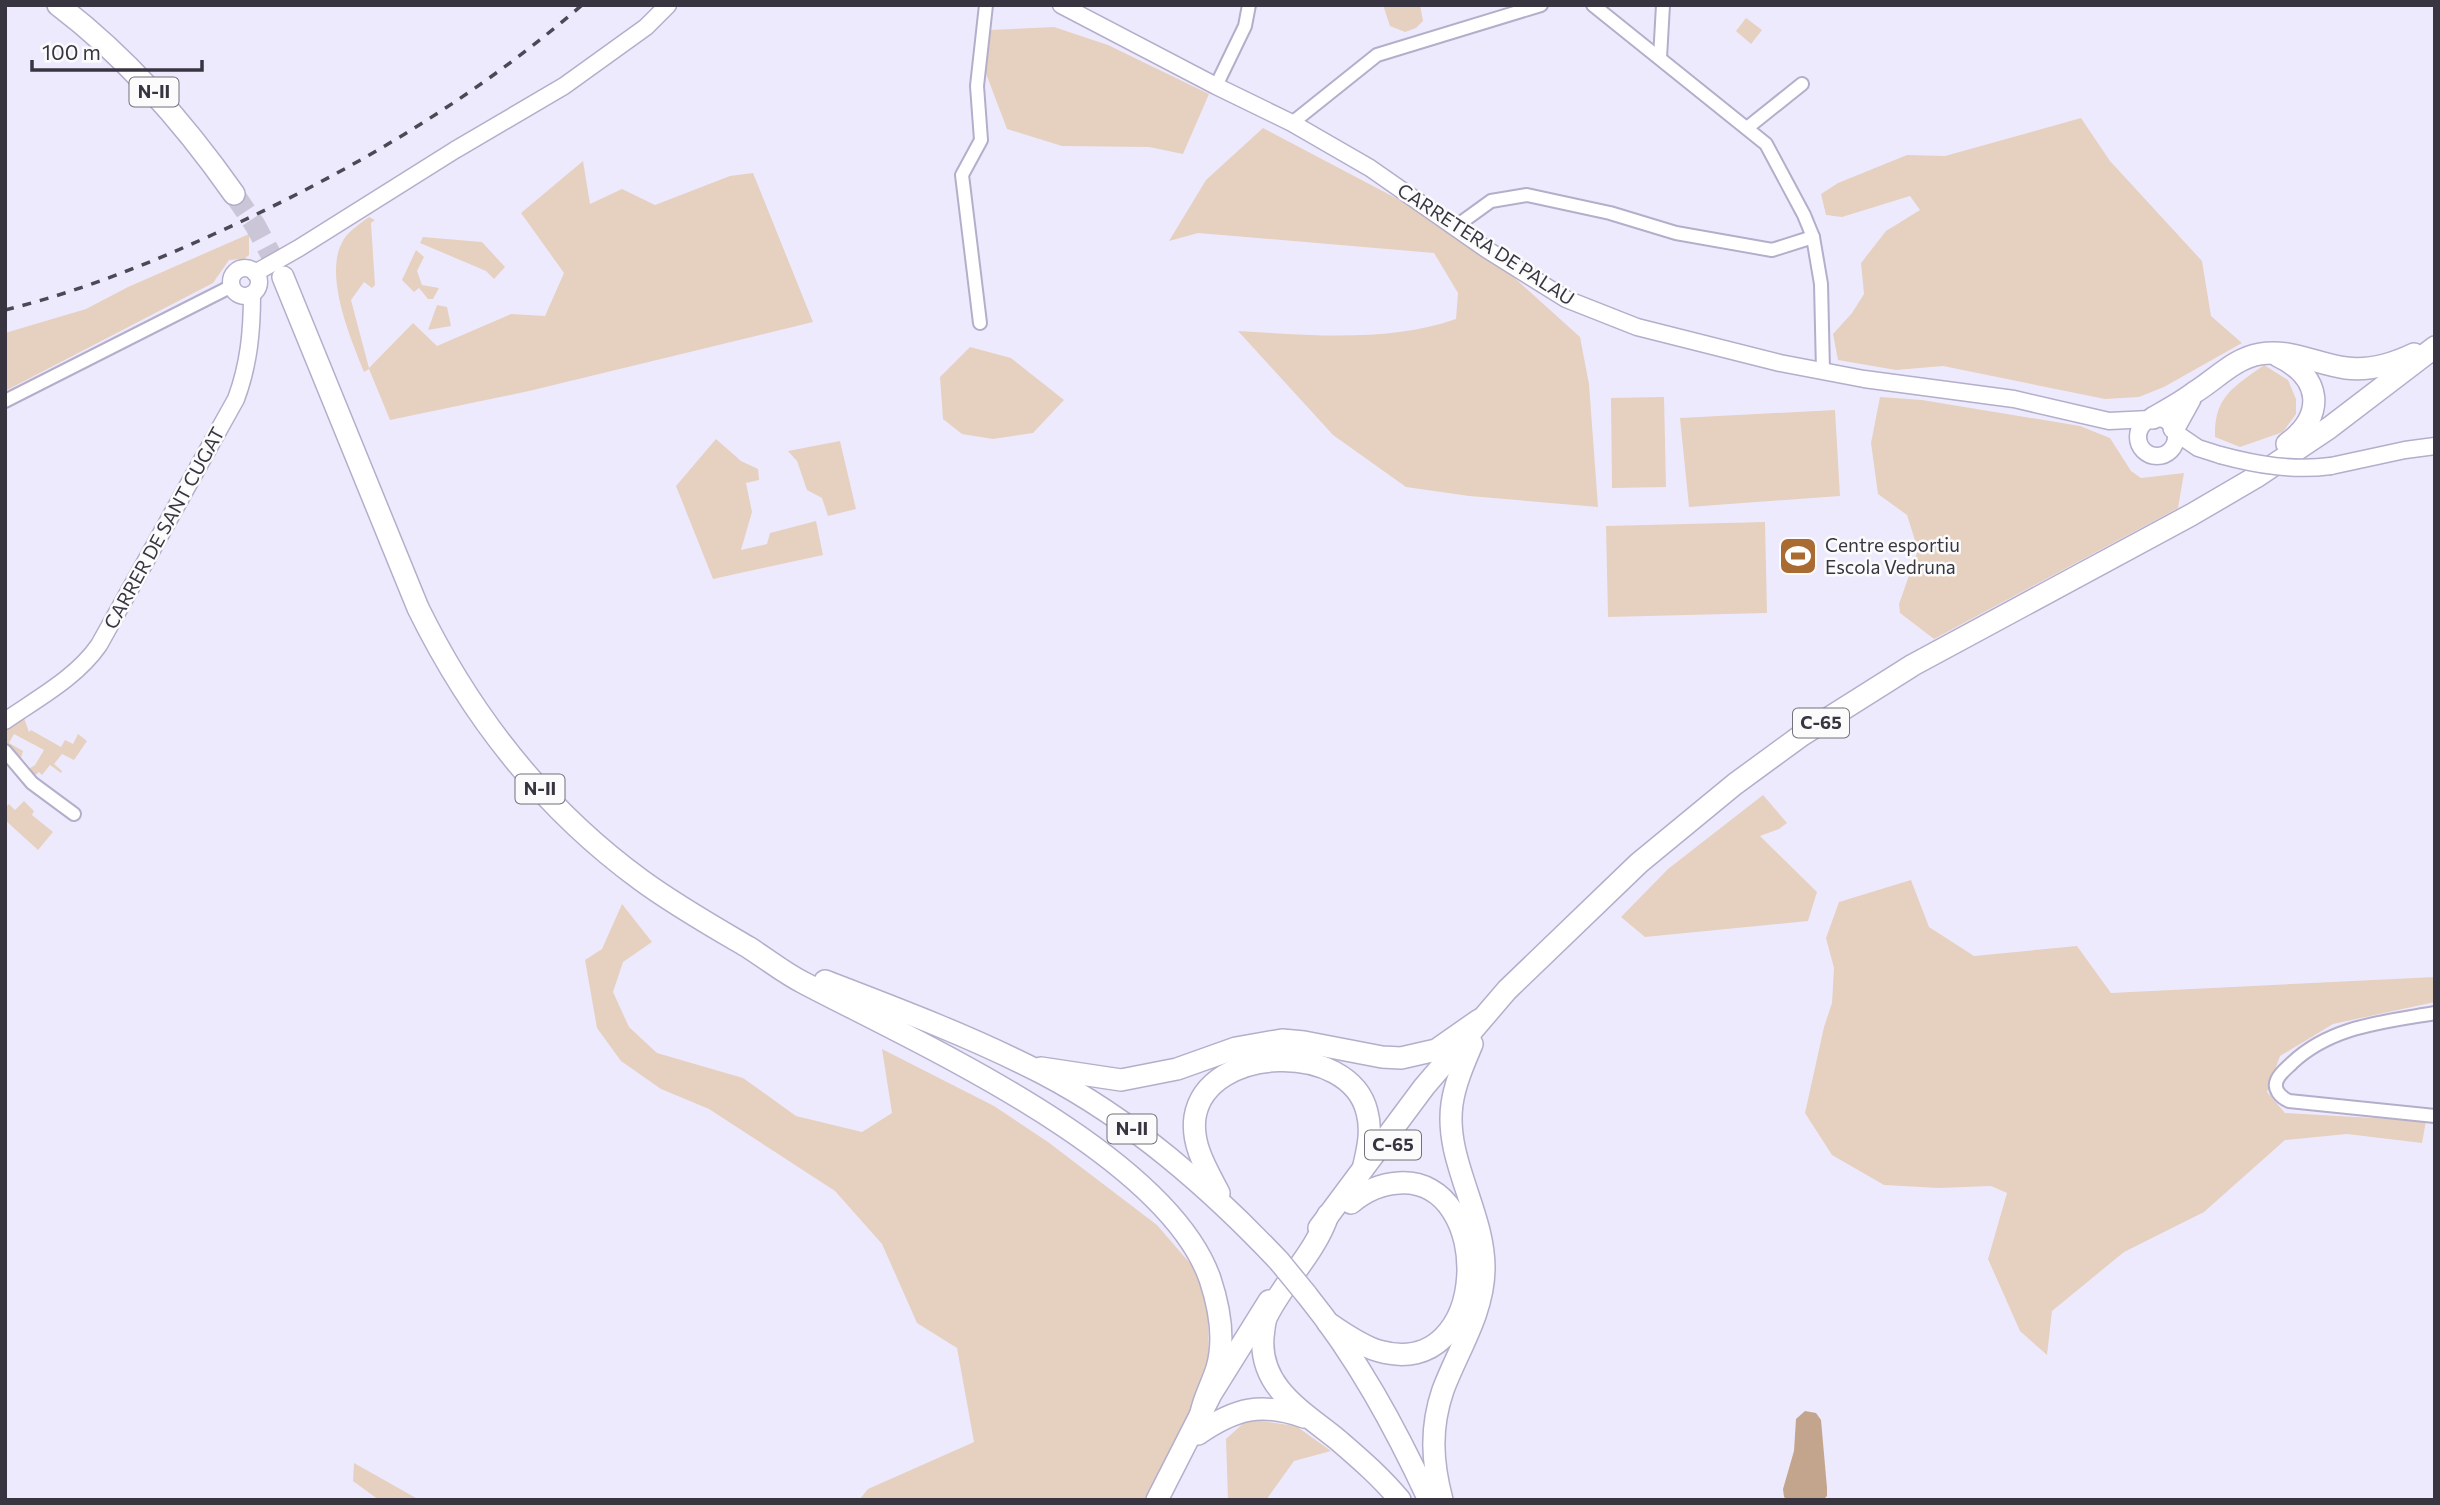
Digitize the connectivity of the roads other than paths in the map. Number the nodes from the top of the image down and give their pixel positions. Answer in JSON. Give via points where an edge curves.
{"nodes":[{"id":1,"x":58,"y":5,"type":"edge"},
{"id":2,"x":668,"y":5,"type":"edge"},
{"id":3,"x":986,"y":5,"type":"edge"},
{"id":4,"x":1061,"y":5,"type":"edge"},
{"id":5,"x":1249,"y":5,"type":"edge"},
{"id":6,"x":1541,"y":5,"type":"edge"},
{"id":7,"x":1593,"y":5,"type":"edge"},
{"id":8,"x":1663,"y":5,"type":"edge"},
{"id":9,"x":1660,"y":58,"type":"junction"},
{"id":10,"x":1802,"y":84,"type":"dead end"},
{"id":11,"x":1216,"y":86,"type":"junction"},
{"id":12,"x":1292,"y":122,"type":"junction"},
{"id":13,"x":1747,"y":128,"type":"junction"},
{"id":14,"x":234,"y":194,"type":"tunnel mouth"},
{"id":15,"x":1455,"y":226,"type":"junction"},
{"id":16,"x":1813,"y":237,"type":"junction"},
{"id":17,"x":255,"y":273,"type":"junction"},
{"id":18,"x":283,"y":277,"type":"tunnel mouth"},
{"id":19,"x":232,"y":286,"type":"junction"},
{"id":20,"x":252,"y":294,"type":"junction"},
{"id":21,"x":980,"y":323,"type":"dead end"},
{"id":22,"x":2435,"y":346,"type":"edge"},
{"id":23,"x":2273,"y":354,"type":"junction"},
{"id":24,"x":2435,"y":357,"type":"edge"},
{"id":25,"x":1823,"y":371,"type":"junction"},
{"id":26,"x":2399,"y":375,"type":"junction"},
{"id":27,"x":2196,"y":392,"type":"junction"},
{"id":28,"x":5,"y":401,"type":"edge"},
{"id":29,"x":2152,"y":419,"type":"junction"},
{"id":30,"x":2109,"y":421,"type":"junction"},
{"id":31,"x":2175,"y":430,"type":"junction"},
{"id":32,"x":2435,"y":446,"type":"edge"},
{"id":33,"x":2141,"y":448,"type":"junction"},
{"id":34,"x":2198,"y":448,"type":"junction"},
{"id":35,"x":2167,"y":454,"type":"junction"},
{"id":36,"x":2435,"y":456,"type":"edge"},
{"id":37,"x":2378,"y":457,"type":"junction"},
{"id":38,"x":2191,"y":515,"type":"junction"},
{"id":39,"x":5,"y":721,"type":"edge"},
{"id":40,"x":5,"y":751,"type":"edge"},
{"id":41,"x":74,"y":814,"type":"dead end"},
{"id":42,"x":750,"y":948,"type":"junction"},
{"id":43,"x":1532,"y":968,"type":"junction"},
{"id":44,"x":2435,"y":1013,"type":"edge"},
{"id":45,"x":1479,"y":1020,"type":"junction"},
{"id":46,"x":1472,"y":1044,"type":"junction"},
{"id":47,"x":1027,"y":1066,"type":"junction"},
{"id":48,"x":2435,"y":1116,"type":"edge"},
{"id":49,"x":1364,"y":1165,"type":"junction"},
{"id":50,"x":1351,"y":1203,"type":"junction"},
{"id":51,"x":1227,"y":1207,"type":"junction"},
{"id":52,"x":1328,"y":1214,"type":"junction"},
{"id":53,"x":1328,"y":1323,"type":"junction"},
{"id":54,"x":1264,"y":1330,"type":"junction"},
{"id":55,"x":1308,"y":1419,"type":"junction"},
{"id":56,"x":1199,"y":1424,"type":"junction"},
{"id":57,"x":1157,"y":1500,"type":"edge"},
{"id":58,"x":1400,"y":1500,"type":"edge"},
{"id":59,"x":1429,"y":1500,"type":"edge"},
{"id":60,"x":1442,"y":1500,"type":"edge"}],
"edges":[{"from":1,"to":14,"type":"main road","number":"N-II","via":[[118,56],[175,114]]},
{"from":2,"to":17,"type":"street","via":[[646,27],[565,86]]},
{"from":3,"to":21,"type":"street","via":[[977,86],[981,140],[962,175]]},
{"from":4,"to":11,"type":"street","name":"CARRETERA DE PALAU"},
{"from":5,"to":11,"type":"street","via":[[1245,26]]},
{"from":6,"to":12,"type":"street","via":[[1377,55]]},
{"from":7,"to":9,"type":"street"},
{"from":8,"to":9,"type":"street"},
{"from":9,"to":13,"type":"street"},
{"from":10,"to":13,"type":"street"},
{"from":11,"to":12,"type":"street","name":"CARRETERA DE PALAU"},
{"from":12,"to":15,"type":"street","name":"CARRETERA DE PALAU","via":[[1370,167]]},
{"from":13,"to":16,"type":"street","via":[[1766,145]]},
{"from":15,"to":16,"type":"street","via":[[1492,201],[1527,195],[1676,233],[1772,250]]},
{"from":15,"to":25,"type":"street","name":"CARRETERA DE PALAU","via":[[1566,299],[1601,313],[1698,344]]},
{"from":16,"to":25,"type":"street","via":[[1821,284]]},
{"from":17,"to":19,"type":"street","via":[[238,270],[231,278]]},
{"from":17,"to":20,"type":"street","via":[[258,284]]},
{"from":18,"to":42,"type":"main road","number":"N-II","via":[[400,566],[432,636],[474,707],[522,769],[590,840],[643,882]]},
{"from":19,"to":20,"type":"street","via":[[240,295]]},
{"from":19,"to":28,"type":"street"},
{"from":20,"to":39,"type":"street","name":"CARRER DE SANT CUGAT","via":[[250,347],[236,400],[99,645],[69,677]]},
{"from":22,"to":23,"type":"main road","via":[[2363,369],[2297,354]]},
{"from":22,"to":26,"type":"main road","number":"C-65"},
{"from":23,"to":27,"type":"main road","via":[[2244,359]]},
{"from":23,"to":38,"type":"main road","via":[[2296,366],[2309,381],[2312,416],[2301,433],[2211,494]]},
{"from":24,"to":26,"type":"main road"},
{"from":25,"to":30,"type":"street","name":"CARRETERA DE PALAU","via":[[2014,399]]},
{"from":26,"to":38,"type":"main road","number":"C-65","via":[[2290,455]]},
{"from":27,"to":29,"type":"main road"},
{"from":27,"to":31,"type":"main road"},
{"from":29,"to":30,"type":"street","name":"CARRETERA DE PALAU"},
{"from":29,"to":31,"type":"street","via":[[2166,420]]},
{"from":29,"to":33,"type":"street","via":[[2139,430]]},
{"from":30,"to":33,"type":"street","name":"CARRETERA DE PALAU"},
{"from":31,"to":34,"type":"street"},
{"from":31,"to":35,"type":"street","via":[[2175,444]]},
{"from":32,"to":37,"type":"street"},
{"from":33,"to":35,"type":"street","via":[[2154,456]]},
{"from":34,"to":35,"type":"street"},
{"from":34,"to":37,"type":"street","bridge":true,"via":[[2256,465],[2287,468]]},
{"from":36,"to":37,"type":"street"},
{"from":38,"to":43,"type":"main road","number":"C-65","via":[[1924,658],[1802,735],[1675,832]]},
{"from":40,"to":41,"type":"street","via":[[32,783]]},
{"from":42,"to":47,"type":"main road","number":"N-II"},
{"from":42,"to":56,"type":"main road","via":[[795,979],[1042,1113],[1104,1156],[1161,1205],[1198,1253],[1218,1309],[1218,1364]]},
{"from":43,"to":45,"type":"main road","number":"C-65"},
{"from":43,"to":46,"type":"main road","number":"C-65"},
{"from":44,"to":48,"type":"street","via":[[2359,1027],[2323,1040],[2281,1074],[2276,1085],[2289,1101]]},
{"from":45,"to":47,"type":"main road","via":[[1436,1050],[1401,1058],[1282,1040],[1121,1080]]},
{"from":45,"to":49,"type":"main road","number":"C-65"},
{"from":46,"to":50,"type":"main road","number":"C-65"},
{"from":46,"to":60,"type":"main road","via":[[1456,1085],[1451,1126],[1479,1222],[1484,1271],[1475,1316],[1435,1421],[1432,1445]]},
{"from":47,"to":51,"type":"main road","number":"N-II","via":[[1127,1125]]},
{"from":49,"to":51,"type":"main road","via":[[1370,1127],[1367,1110],[1349,1081],[1320,1066],[1299,1062],[1257,1063],[1236,1069],[1208,1089],[1195,1116],[1198,1151]]},
{"from":49,"to":52,"type":"main road","number":"C-65"},
{"from":50,"to":53,"type":"main road","via":[[1387,1183],[1409,1182],[1438,1194],[1462,1231],[1469,1270],[1466,1295],[1453,1327],[1432,1347],[1418,1353],[1381,1352]]},
{"from":50,"to":54,"type":"main road","number":"C-65"},
{"from":51,"to":53,"type":"main road","number":"N-II","bridge":true,"via":[[1279,1261]]},
{"from":52,"to":54,"type":"main road","via":[[1321,1235],[1265,1318]]},
{"from":52,"to":56,"type":"main road","number":"C-65","via":[[1261,1312]]},
{"from":53,"to":59,"type":"main road","number":"N-II","via":[[1372,1388]]},
{"from":54,"to":55,"type":"main road","via":[[1269,1372],[1280,1392]]},
{"from":54,"to":56,"type":"main road","number":"C-65"},
{"from":55,"to":56,"type":"main road","via":[[1255,1408]]},
{"from":55,"to":58,"type":"main road","via":[[1382,1478]]},
{"from":56,"to":57,"type":"main road","number":"C-65"}]}
